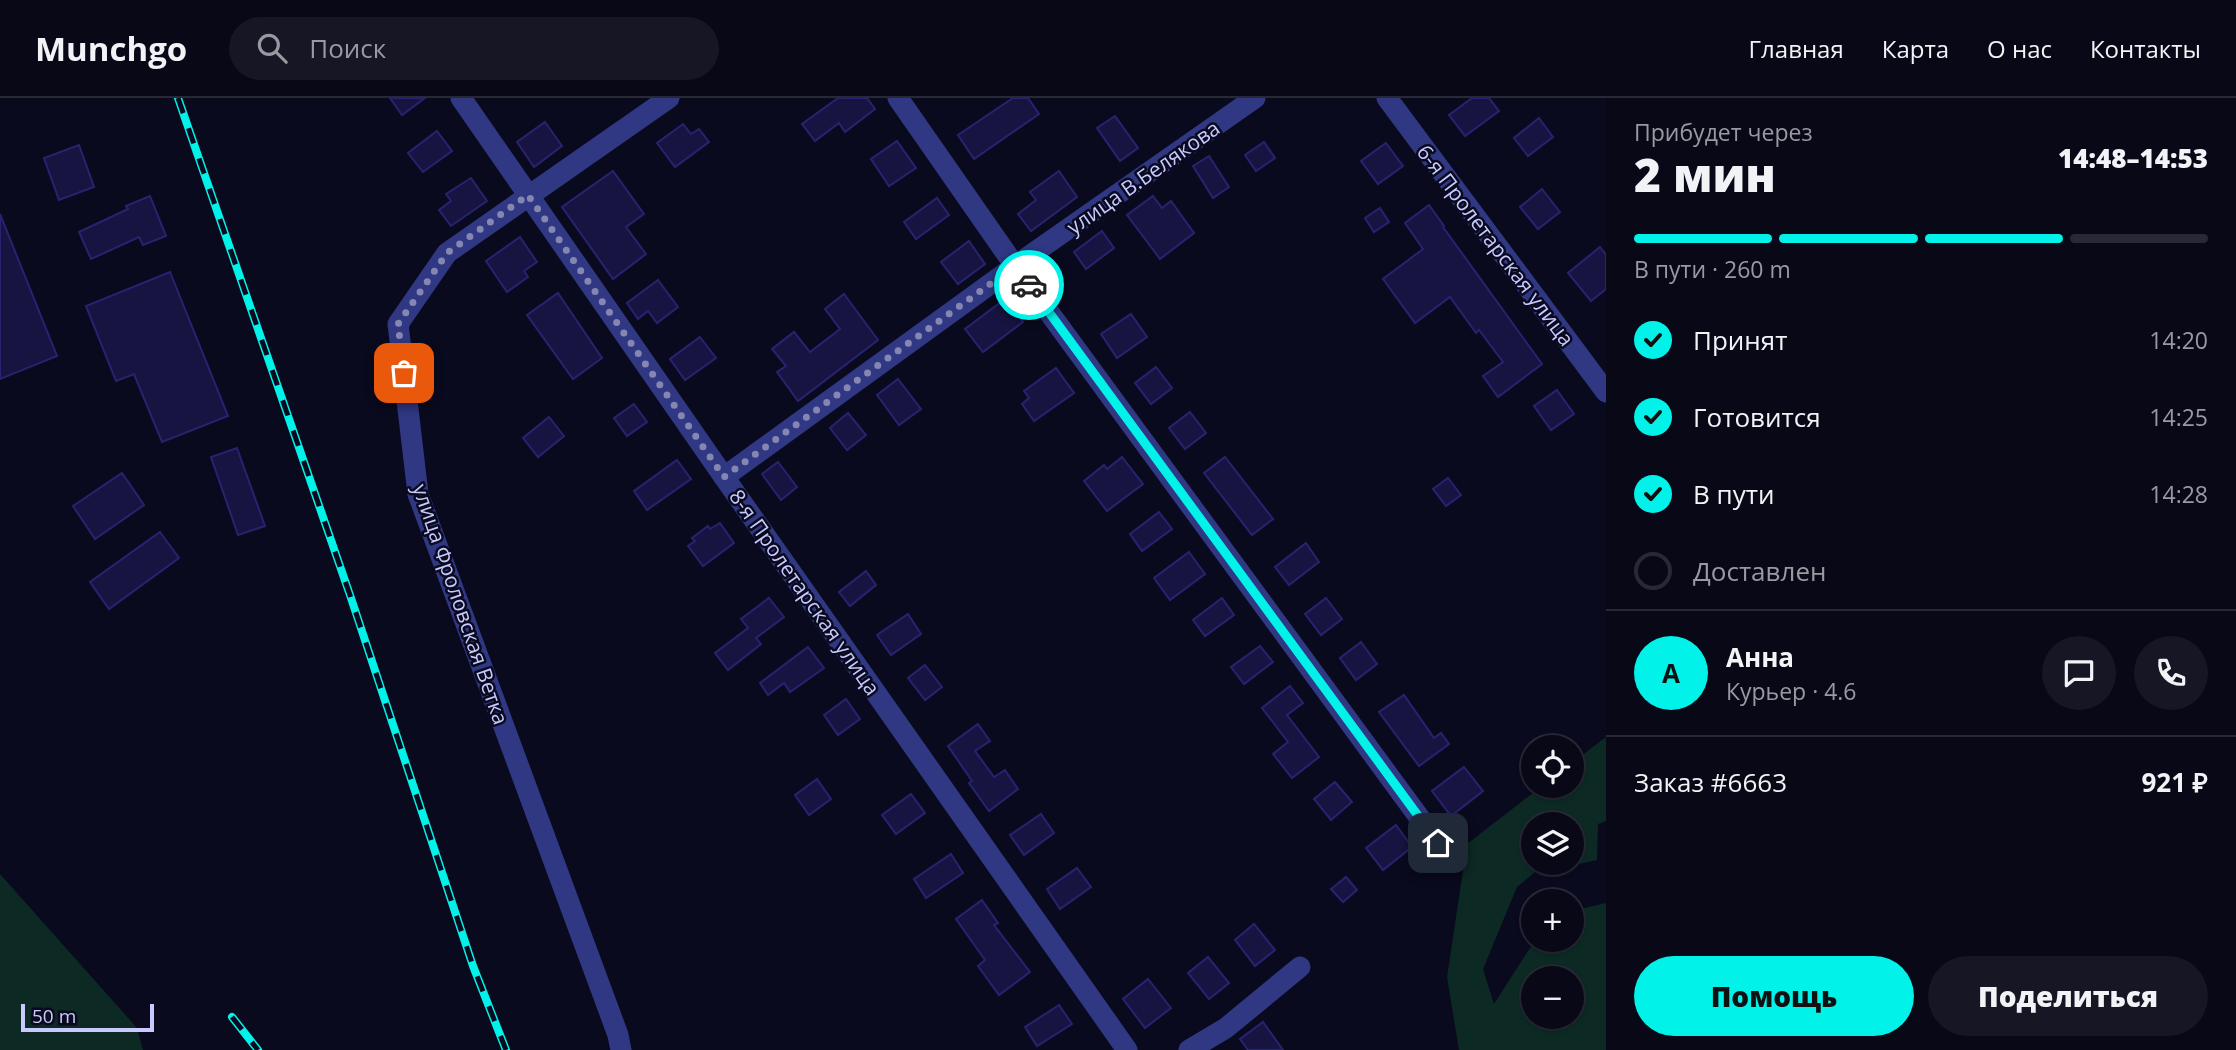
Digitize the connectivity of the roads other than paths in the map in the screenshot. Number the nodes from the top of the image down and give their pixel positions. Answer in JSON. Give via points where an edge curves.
{"nodes":[{"id":1,"x":461,"y":98,"type":"edge"},
{"id":2,"x":669,"y":98,"type":"edge"},
{"id":3,"x":898,"y":98,"type":"edge"},
{"id":4,"x":1255,"y":98,"type":"edge"},
{"id":5,"x":1387,"y":98,"type":"edge"},
{"id":6,"x":528,"y":195,"type":"junction"},
{"id":7,"x":1015,"y":266,"type":"junction"},
{"id":8,"x":1606,"y":392,"type":"edge"},
{"id":9,"x":724,"y":477,"type":"junction"},
{"id":10,"x":1438,"y":843,"type":"dead end"},
{"id":11,"x":1300,"y":967,"type":"dead end"},
{"id":12,"x":621,"y":1050,"type":"edge"},
{"id":13,"x":1127,"y":1050,"type":"edge"},
{"id":14,"x":1189,"y":1050,"type":"edge"}],
"edges":[{"from":1,"to":6,"type":"street","name":"8-я Пролетарская улица"},
{"from":2,"to":6,"type":"street","name":"улица Фроловская Ветка"},
{"from":3,"to":7,"type":"street"},
{"from":4,"to":7,"type":"street","name":"улица В.Белякова"},
{"from":5,"to":8,"type":"street","name":"6-я Пролетарская улица"},
{"from":6,"to":9,"type":"street","name":"8-я Пролетарская улица"},
{"from":6,"to":12,"type":"street","name":"улица Фроловская Ветка","via":[[447,253],[398,324],[418,494]]},
{"from":7,"to":9,"type":"street","name":"улица В.Белякова"},
{"from":7,"to":10,"type":"street"},
{"from":9,"to":13,"type":"street","name":"8-я Пролетарская улица"},
{"from":11,"to":14,"type":"street","via":[[1226,1028]]}]}
